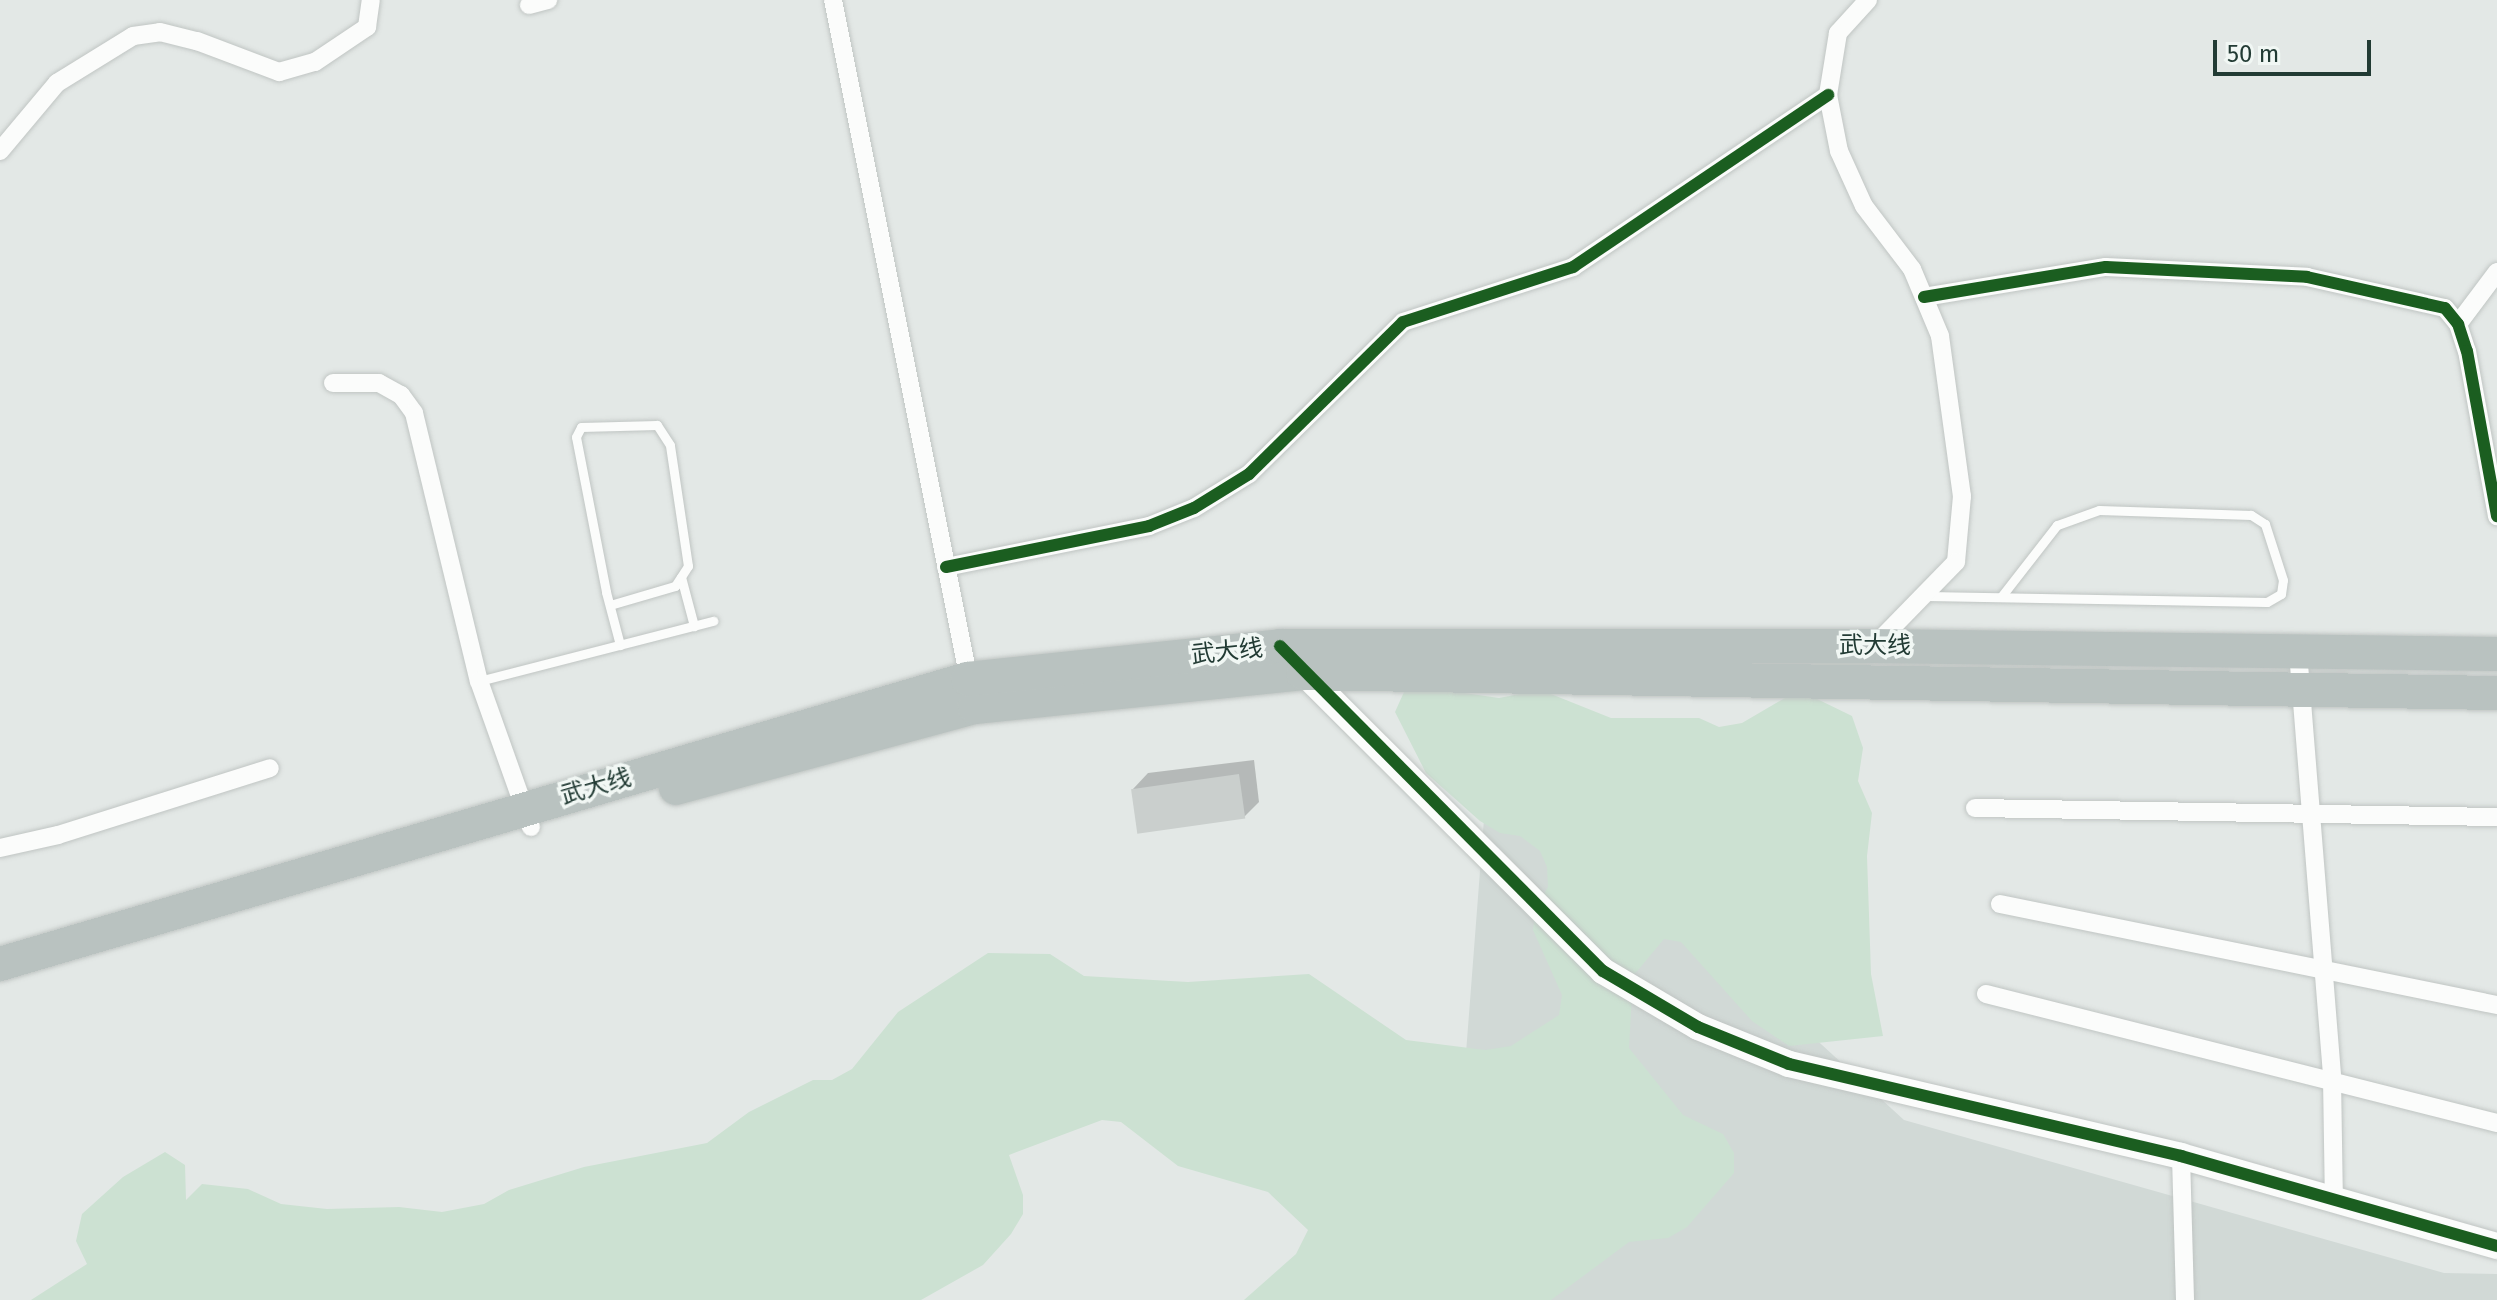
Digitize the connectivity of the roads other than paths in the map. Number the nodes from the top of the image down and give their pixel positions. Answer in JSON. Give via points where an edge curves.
{"nodes":[{"id":1,"x":371,"y":0,"type":"edge"},
{"id":2,"x":833,"y":0,"type":"edge"},
{"id":3,"x":1868,"y":0,"type":"edge"},
{"id":4,"x":1828,"y":95,"type":"junction"},
{"id":5,"x":0,"y":151,"type":"edge"},
{"id":6,"x":2497,"y":272,"type":"edge"},
{"id":7,"x":1924,"y":297,"type":"junction"},
{"id":8,"x":2458,"y":324,"type":"junction"},
{"id":9,"x":333,"y":383,"type":"dead end"},
{"id":10,"x":2497,"y":516,"type":"edge"},
{"id":11,"x":946,"y":567,"type":"junction"},
{"id":12,"x":681,"y":577,"type":"junction"},
{"id":13,"x":1927,"y":596,"type":"junction"},
{"id":14,"x":2001,"y":597,"type":"junction"},
{"id":15,"x":610,"y":605,"type":"junction"},
{"id":16,"x":713,"y":621,"type":"dead end"},
{"id":17,"x":694,"y":626,"type":"junction"},
{"id":18,"x":620,"y":645,"type":"junction"},
{"id":19,"x":1280,"y":646,"type":"junction"},
{"id":20,"x":1874,"y":646,"type":"junction"},
{"id":21,"x":2298,"y":652,"type":"junction"},
{"id":22,"x":2497,"y":654,"type":"edge"},
{"id":23,"x":1303,"y":673,"type":"junction"},
{"id":24,"x":479,"y":681,"type":"junction"},
{"id":25,"x":2302,"y":690,"type":"junction"},
{"id":26,"x":972,"y":693,"type":"junction"},
{"id":27,"x":2497,"y":693,"type":"edge"},
{"id":28,"x":270,"y":768,"type":"dead end"},
{"id":29,"x":1975,"y":808,"type":"dead end"},
{"id":30,"x":2311,"y":814,"type":"junction"},
{"id":31,"x":2497,"y":817,"type":"edge"},
{"id":32,"x":527,"y":818,"type":"junction"},
{"id":33,"x":0,"y":848,"type":"edge"},
{"id":34,"x":2000,"y":904,"type":"dead end"},
{"id":35,"x":0,"y":964,"type":"edge"},
{"id":36,"x":2322,"y":969,"type":"junction"},
{"id":37,"x":0,"y":987,"type":"edge"},
{"id":38,"x":1986,"y":994,"type":"dead end"},
{"id":39,"x":2497,"y":1005,"type":"edge"},
{"id":40,"x":2332,"y":1078,"type":"junction"},
{"id":41,"x":2497,"y":1123,"type":"edge"},
{"id":42,"x":2181,"y":1156,"type":"junction"},
{"id":43,"x":2334,"y":1201,"type":"junction"},
{"id":44,"x":2497,"y":1246,"type":"edge"},
{"id":45,"x":2185,"y":1300,"type":"edge"}],
"edges":[{"from":1,"to":5,"type":"street","via":[[367,27],[315,62],[279,72],[197,41],[160,32],[133,36],[57,83]]},
{"from":2,"to":11,"type":"street"},
{"from":3,"to":4,"type":"street","via":[[1838,33]]},
{"from":4,"to":7,"type":"street","via":[[1839,151],[1864,206],[1912,269]]},
{"from":4,"to":11,"type":"street","via":[[1573,267],[1403,322],[1249,474],[1194,508],[1149,526]]},
{"from":6,"to":8,"type":"street"},
{"from":7,"to":8,"type":"street","via":[[2106,267],[2307,277],[2445,308]]},
{"from":7,"to":13,"type":"street","via":[[1940,336],[1962,496],[1956,562]]},
{"from":8,"to":10,"type":"street"},
{"from":9,"to":24,"type":"street","via":[[379,383],[401,395],[414,413]]},
{"from":11,"to":26,"type":"street"},
{"from":12,"to":15,"type":"lane","via":[[675,586]]},
{"from":12,"to":15,"type":"lane","via":[[688,566],[670,445],[657,425],[581,427],[576,437]]},
{"from":12,"to":17,"type":"lane"},
{"from":13,"to":14,"type":"lane"},
{"from":13,"to":20,"type":"street"},
{"from":14,"to":14,"type":"lane","via":[[2267,602],[2281,594],[2283,580],[2265,524],[2251,515],[2099,510],[2057,525]]},
{"from":15,"to":18,"type":"lane"},
{"from":16,"to":17,"type":"lane"},
{"from":17,"to":18,"type":"lane"},
{"from":18,"to":24,"type":"lane"},
{"from":19,"to":20,"type":"highway","name":"武大线"},
{"from":19,"to":23,"type":"street"},
{"from":19,"to":26,"type":"highway","name":"武大线"},
{"from":20,"to":21,"type":"highway","name":"武大线"},
{"from":21,"to":22,"type":"highway","name":"武大线"},
{"from":21,"to":25,"type":"street"},
{"from":23,"to":25,"type":"highway","name":"武大线"},
{"from":23,"to":26,"type":"highway","name":"武大线"},
{"from":23,"to":42,"type":"street","via":[[1603,971],[1698,1027],[1789,1064]]},
{"from":24,"to":32,"type":"street"},
{"from":25,"to":27,"type":"highway","name":"武大线"},
{"from":25,"to":30,"type":"street"},
{"from":26,"to":32,"type":"highway","name":"武大线"},
{"from":28,"to":33,"type":"street"},
{"from":29,"to":30,"type":"street"},
{"from":30,"to":31,"type":"street"},
{"from":30,"to":36,"type":"street"},
{"from":32,"to":35,"type":"highway","name":"武大线"},
{"from":32,"to":37,"type":"highway","name":"武大线"},
{"from":34,"to":36,"type":"street"},
{"from":36,"to":39,"type":"street"},
{"from":36,"to":40,"type":"street"},
{"from":38,"to":40,"type":"street"},
{"from":40,"to":41,"type":"street"},
{"from":40,"to":43,"type":"street"},
{"from":42,"to":43,"type":"street"},
{"from":42,"to":45,"type":"street"},
{"from":43,"to":44,"type":"street"}]}
